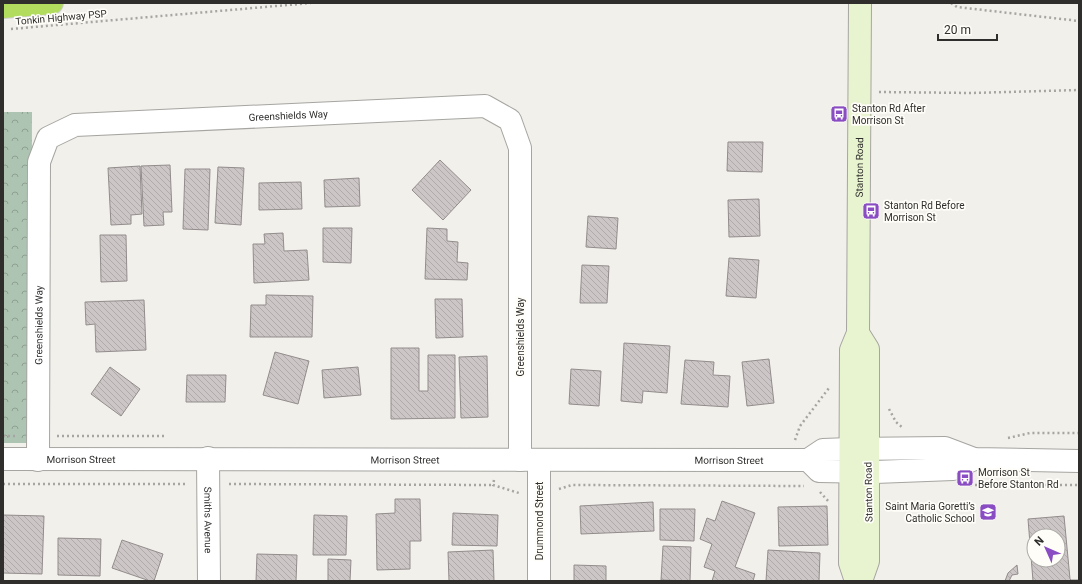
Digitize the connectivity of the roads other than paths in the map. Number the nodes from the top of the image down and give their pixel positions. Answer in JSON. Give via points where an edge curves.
{"nodes":[{"id":1,"x":52,"y":3,"type":"edge"},
{"id":2,"x":860,"y":3,"type":"edge"},
{"id":3,"x":3,"y":7,"type":"edge"},
{"id":4,"x":859,"y":449,"type":"junction"},
{"id":5,"x":208,"y":458,"type":"junction"},
{"id":6,"x":3,"y":459,"type":"edge"},
{"id":7,"x":974,"y":459,"type":"junction"},
{"id":8,"x":38,"y":460,"type":"junction"},
{"id":9,"x":530,"y":460,"type":"junction"},
{"id":10,"x":808,"y":460,"type":"junction"},
{"id":11,"x":1079,"y":461,"type":"edge"},
{"id":12,"x":859,"y":472,"type":"junction"},
{"id":13,"x":208,"y":581,"type":"edge"},
{"id":14,"x":539,"y":581,"type":"edge"},
{"id":15,"x":856,"y":581,"type":"edge"},
{"id":16,"x":861,"y":581,"type":"edge"}],
"edges":[{"from":1,"to":3,"type":"highway"},
{"from":2,"to":4,"type":"street","name":"Stanton Road","via":[[858,333],[851,350]]},
{"from":4,"to":7,"type":"street","via":[[945,448]]},
{"from":4,"to":10,"type":"street","via":[[823,450]]},
{"from":4,"to":12,"type":"street","name":"Stanton Road"},
{"from":5,"to":8,"type":"street","name":"Morrison Street"},
{"from":5,"to":9,"type":"street","name":"Morrison Street"},
{"from":5,"to":13,"type":"street","name":"Smiths Avenue"},
{"from":6,"to":8,"type":"street","name":"Morrison Street"},
{"from":7,"to":11,"type":"street"},
{"from":7,"to":12,"type":"street","via":[[953,468]]},
{"from":8,"to":9,"type":"street","name":"Greenshields Way","via":[[39,162],[48,138],[75,125],[485,106],[510,120],[520,148]]},
{"from":9,"to":10,"type":"street","name":"Morrison Street"},
{"from":9,"to":14,"type":"street","name":"Drummond Street","via":[[539,492]]},
{"from":10,"to":12,"type":"street","via":[[820,471]]},
{"from":12,"to":15,"type":"street","name":"Stanton Road","via":[[850,563]]},
{"from":12,"to":16,"type":"street","name":"Stanton Road","via":[[868,561]]}]}
